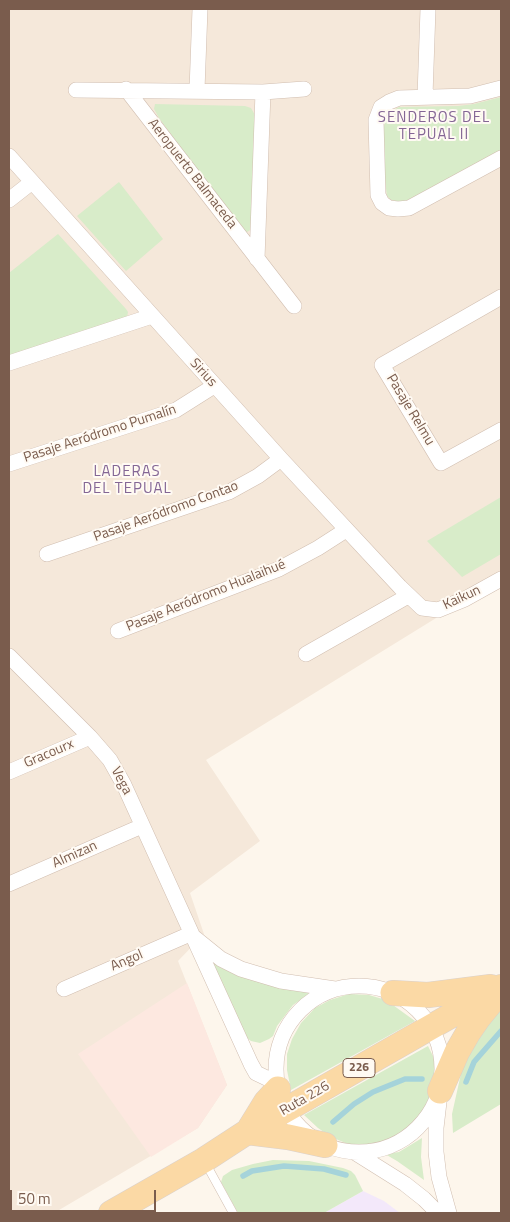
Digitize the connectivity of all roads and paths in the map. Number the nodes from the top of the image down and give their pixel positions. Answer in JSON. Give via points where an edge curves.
{"nodes":[{"id":1,"x":200,"y":9,"type":"edge"},
{"id":2,"x":428,"y":9,"type":"edge"},
{"id":3,"x":501,"y":88,"type":"edge"},
{"id":4,"x":304,"y":89,"type":"dead end"},
{"id":5,"x":76,"y":90,"type":"dead end"},
{"id":6,"x":126,"y":90,"type":"junction"},
{"id":7,"x":197,"y":90,"type":"junction"},
{"id":8,"x":263,"y":92,"type":"junction"},
{"id":9,"x":425,"y":96,"type":"junction"},
{"id":10,"x":9,"y":156,"type":"edge"},
{"id":11,"x":501,"y":158,"type":"edge"},
{"id":12,"x":32,"y":182,"type":"junction"},
{"id":13,"x":9,"y":200,"type":"edge"},
{"id":14,"x":258,"y":259,"type":"junction"},
{"id":15,"x":501,"y":297,"type":"edge"},
{"id":16,"x":294,"y":306,"type":"dead end"},
{"id":17,"x":152,"y":316,"type":"junction"},
{"id":18,"x":9,"y":364,"type":"edge"},
{"id":19,"x":214,"y":386,"type":"junction"},
{"id":20,"x":501,"y":430,"type":"edge"},
{"id":21,"x":281,"y":459,"type":"junction"},
{"id":22,"x":9,"y":464,"type":"edge"},
{"id":23,"x":346,"y":530,"type":"junction"},
{"id":24,"x":47,"y":554,"type":"dead end"},
{"id":25,"x":501,"y":579,"type":"edge"},
{"id":26,"x":404,"y":592,"type":"junction"},
{"id":27,"x":118,"y":631,"type":"dead end"},
{"id":28,"x":306,"y":654,"type":"dead end"},
{"id":29,"x":10,"y":658,"type":"edge"},
{"id":30,"x":90,"y":737,"type":"junction"},
{"id":31,"x":9,"y":772,"type":"edge"},
{"id":32,"x":142,"y":826,"type":"junction"},
{"id":33,"x":9,"y":884,"type":"edge"},
{"id":34,"x":190,"y":934,"type":"junction"},
{"id":35,"x":501,"y":988,"type":"edge"},
{"id":36,"x":64,"y":989,"type":"dead end"},
{"id":37,"x":336,"y":989,"type":"junction"},
{"id":38,"x":393,"y":993,"type":"junction"},
{"id":39,"x":431,"y":1027,"type":"junction"},
{"id":40,"x":440,"y":1091,"type":"junction"},
{"id":41,"x":280,"y":1094,"type":"junction"},
{"id":42,"x":247,"y":1132,"type":"junction"},
{"id":43,"x":325,"y":1145,"type":"junction"},
{"id":44,"x":354,"y":1152,"type":"junction"},
{"id":45,"x":204,"y":1160,"type":"junction"},
{"id":46,"x":111,"y":1213,"type":"edge"},
{"id":47,"x":233,"y":1213,"type":"edge"},
{"id":48,"x":438,"y":1213,"type":"edge"},
{"id":49,"x":449,"y":1213,"type":"edge"}],
"edges":[{"from":1,"to":7,"type":"street"},
{"from":2,"to":9,"type":"street"},
{"from":3,"to":9,"type":"street","via":[[470,96]]},
{"from":4,"to":8,"type":"street"},
{"from":5,"to":6,"type":"street"},
{"from":6,"to":7,"type":"street"},
{"from":6,"to":14,"type":"street","name":"Aeropuerto Balmaceda"},
{"from":7,"to":8,"type":"street"},
{"from":8,"to":14,"type":"street","name":"Aeropuerto Balmaceda"},
{"from":9,"to":11,"type":"street","via":[[389,102],[381,108],[376,120],[378,195],[382,204],[398,210],[408,208]]},
{"from":10,"to":12,"type":"street","name":"Sirius"},
{"from":12,"to":13,"type":"street"},
{"from":12,"to":17,"type":"street","name":"Sirius"},
{"from":14,"to":16,"type":"street","name":"Aeropuerto Balmaceda"},
{"from":15,"to":20,"type":"street","name":"Pasaje Relmu","via":[[382,365],[441,463]]},
{"from":17,"to":18,"type":"street"},
{"from":17,"to":19,"type":"street","name":"Sirius"},
{"from":19,"to":21,"type":"street","name":"Sirius"},
{"from":19,"to":22,"type":"street","name":"Pasaje Aeródromo Pumalín","via":[[176,410]]},
{"from":21,"to":23,"type":"street","name":"Sirius"},
{"from":21,"to":24,"type":"street","name":"Pasaje Aeródromo Contao","via":[[229,492]]},
{"from":23,"to":26,"type":"street","name":"Sirius"},
{"from":23,"to":27,"type":"street","name":"Pasaje Aeródromo Hualaihué","via":[[279,569]]},
{"from":25,"to":26,"type":"street","name":"Kaikun","via":[[465,600],[438,610],[422,608]]},
{"from":26,"to":28,"type":"street"},
{"from":29,"to":30,"type":"street","name":"Vega"},
{"from":30,"to":31,"type":"street","name":"Gracourx"},
{"from":30,"to":32,"type":"street","name":"Vega","via":[[110,760]]},
{"from":32,"to":33,"type":"street","name":"Almizan"},
{"from":32,"to":34,"type":"street","name":"Vega"},
{"from":34,"to":36,"type":"street","name":"Angol"},
{"from":34,"to":37,"type":"street","name":"Vega","via":[[221,959],[241,969],[281,981]]},
{"from":34,"to":41,"type":"street","name":"Vega","via":[[250,1064]]},
{"from":35,"to":38,"type":"main road","via":[[428,995]]},
{"from":35,"to":39,"type":"main road","name":"Ruta 226","number":"226"},
{"from":35,"to":40,"type":"main road","via":[[468,1033]]},
{"from":37,"to":38,"type":"street","via":[[374,987]]},
{"from":37,"to":41,"type":"street","via":[[314,999],[296,1015],[283,1035],[277,1058]]},
{"from":38,"to":39,"type":"street","via":[[415,1007]]},
{"from":39,"to":40,"type":"street","via":[[440,1048],[443,1069]]},
{"from":39,"to":41,"type":"main road","name":"Ruta 226","number":"226"},
{"from":40,"to":44,"type":"street","via":[[433,1109],[408,1137],[373,1152]]},
{"from":40,"to":49,"type":"street","via":[[436,1152]]},
{"from":41,"to":42,"type":"main road","name":"Ruta 226","number":"226"},
{"from":41,"to":43,"type":"street","via":[[296,1124]]},
{"from":42,"to":43,"type":"main road"},
{"from":42,"to":45,"type":"main road","name":"Ruta 226","number":"226"},
{"from":43,"to":44,"type":"street"},
{"from":44,"to":48,"type":"street","via":[[406,1184]]},
{"from":45,"to":46,"type":"main road","name":"Ruta 226","number":"226"},
{"from":45,"to":47,"type":"lane"}]}
